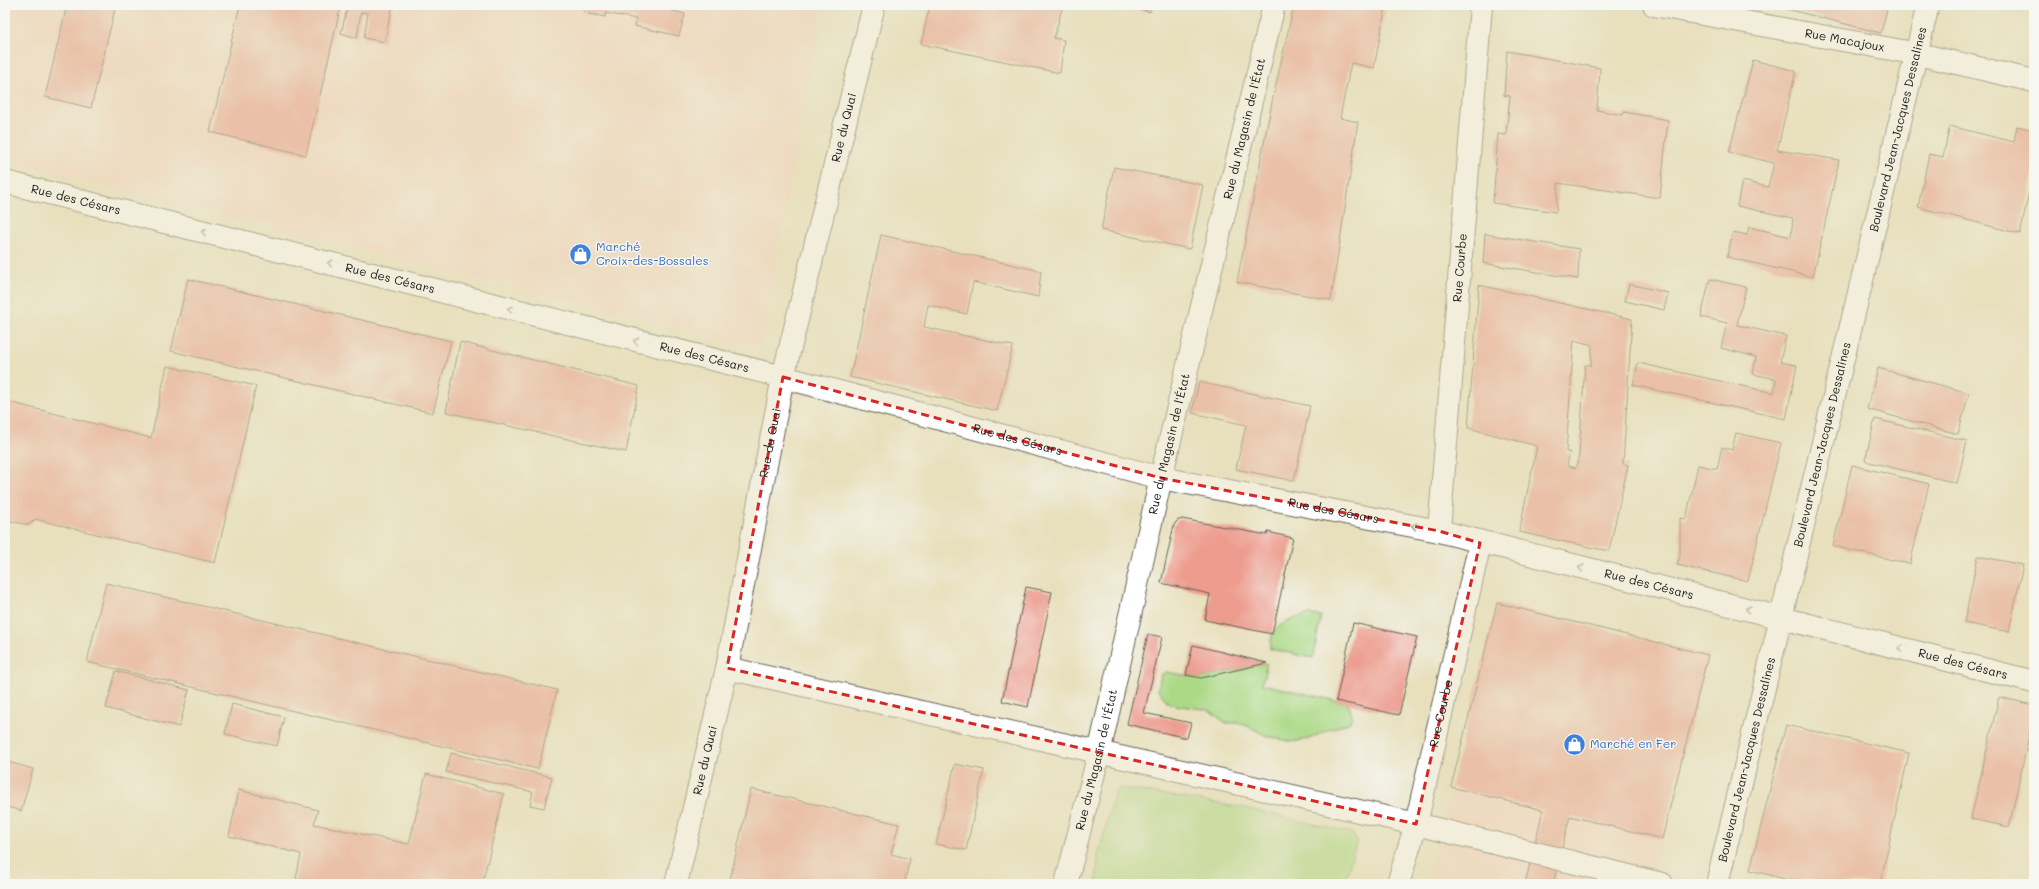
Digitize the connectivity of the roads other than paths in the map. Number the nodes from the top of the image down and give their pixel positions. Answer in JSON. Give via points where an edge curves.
{"nodes":[{"id":1,"x":874,"y":5,"type":"edge"},
{"id":2,"x":1274,"y":5,"type":"edge"},
{"id":3,"x":1481,"y":5,"type":"edge"},
{"id":4,"x":1654,"y":5,"type":"edge"},
{"id":5,"x":1928,"y":5,"type":"edge"},
{"id":6,"x":1918,"y":54,"type":"junction"},
{"id":7,"x":2034,"y":81,"type":"edge"},
{"id":8,"x":5,"y":182,"type":"edge"},
{"id":9,"x":783,"y":377,"type":"junction"},
{"id":10,"x":1161,"y":478,"type":"junction"},
{"id":11,"x":1439,"y":531,"type":"junction"},
{"id":12,"x":1480,"y":543,"type":"junction"},
{"id":13,"x":1781,"y":617,"type":"junction"},
{"id":14,"x":727,"y":668,"type":"junction"},
{"id":15,"x":2034,"y":682,"type":"edge"},
{"id":16,"x":1099,"y":753,"type":"junction"},
{"id":17,"x":1416,"y":824,"type":"junction"},
{"id":18,"x":676,"y":884,"type":"edge"},
{"id":19,"x":1066,"y":884,"type":"edge"},
{"id":20,"x":1398,"y":884,"type":"edge"},
{"id":21,"x":1662,"y":884,"type":"edge"},
{"id":22,"x":1717,"y":884,"type":"edge"}],
"edges":[{"from":1,"to":9,"type":"street","name":"Rue du Quai"},
{"from":2,"to":10,"type":"street","name":"Rue du Magasin de l'État"},
{"from":3,"to":11,"type":"street","name":"Rue Courbe"},
{"from":4,"to":6,"type":"street","name":"Rue Macajoux"},
{"from":5,"to":6,"type":"street","name":"Boulevard Jean-Jacques Dessalines"},
{"from":6,"to":7,"type":"street","name":"Rue Macajoux"},
{"from":6,"to":13,"type":"street","name":"Boulevard Jean-Jacques Dessalines"},
{"from":9,"to":8,"type":"street","name":"Rue des Césars","one_way":true},
{"from":9,"to":10,"type":"street","name":"Rue des Césars"},
{"from":9,"to":14,"type":"street","name":"Rue du Quai"},
{"from":11,"to":10,"type":"street","name":"Rue des Césars","one_way":true},
{"from":10,"to":16,"type":"street","name":"Rue du Magasin de l'État"},
{"from":11,"to":12,"type":"street","name":"Rue des Césars"},
{"from":13,"to":12,"type":"street","name":"Rue des Césars","one_way":true},
{"from":12,"to":17,"type":"street","name":"Rue Courbe"},
{"from":15,"to":13,"type":"street","name":"Rue des Césars","one_way":true},
{"from":13,"to":22,"type":"street","name":"Boulevard Jean-Jacques Dessalines"},
{"from":14,"to":16,"type":"street"},
{"from":14,"to":18,"type":"street","name":"Rue du Quai"},
{"from":16,"to":17,"type":"street"},
{"from":16,"to":19,"type":"street","name":"Rue du Magasin de l'État"},
{"from":17,"to":20,"type":"street","name":"Rue Courbe"},
{"from":17,"to":21,"type":"street"}]}
